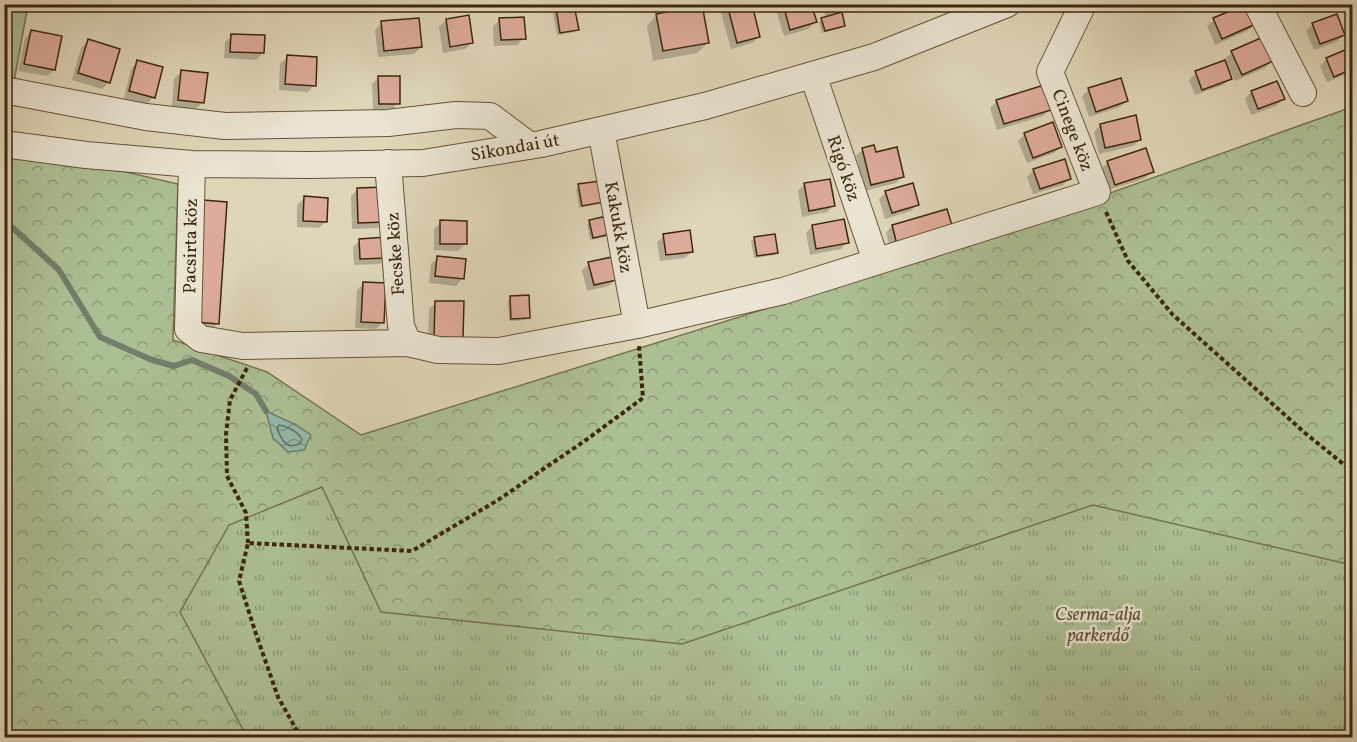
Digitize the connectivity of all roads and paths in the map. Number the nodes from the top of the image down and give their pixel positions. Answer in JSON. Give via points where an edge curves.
{"nodes":[{"id":1,"x":1006,"y":4,"type":"edge"},
{"id":2,"x":1083,"y":4,"type":"edge"},
{"id":3,"x":1257,"y":4,"type":"edge"},
{"id":4,"x":813,"y":75,"type":"junction"},
{"id":5,"x":4,"y":90,"type":"edge"},
{"id":6,"x":1303,"y":93,"type":"dead end"},
{"id":7,"x":601,"y":130,"type":"junction"},
{"id":8,"x":4,"y":144,"type":"edge"},
{"id":9,"x":530,"y":146,"type":"junction"},
{"id":10,"x":388,"y":163,"type":"junction"},
{"id":11,"x":192,"y":164,"type":"junction"},
{"id":12,"x":1097,"y":192,"type":"junction"},
{"id":13,"x":876,"y":261,"type":"junction"},
{"id":14,"x":637,"y":325,"type":"junction"},
{"id":15,"x":408,"y":343,"type":"junction"},
{"id":16,"x":239,"y":382,"type":"dead end"},
{"id":17,"x":1353,"y":471,"type":"edge"},
{"id":18,"x":248,"y":543,"type":"junction"},
{"id":19,"x":301,"y":738,"type":"edge"}],
"edges":[{"from":1,"to":4,"type":"street","name":"Sikondai út","via":[[874,57]]},
{"from":2,"to":12,"type":"street","name":"Cinege köz","via":[[1050,72]]},
{"from":3,"to":6,"type":"street"},
{"from":4,"to":7,"type":"street","name":"Sikondai út"},
{"from":4,"to":13,"type":"street","name":"Rigó köz"},
{"from":5,"to":9,"type":"street","via":[[146,117],[225,126],[388,123],[456,115],[490,116]]},
{"from":7,"to":9,"type":"street","name":"Sikondai út"},
{"from":7,"to":14,"type":"street","name":"Kakukk köz"},
{"from":8,"to":11,"type":"street","name":"Sikondai út"},
{"from":9,"to":10,"type":"street","name":"Sikondai út","via":[[423,163]]},
{"from":10,"to":11,"type":"street","name":"Sikondai út"},
{"from":10,"to":15,"type":"street","name":"Fecske köz","via":[[401,326]]},
{"from":11,"to":15,"type":"street","name":"Pacsirta köz","via":[[188,329],[201,339],[243,346]]},
{"from":12,"to":13,"type":"street"},
{"from":12,"to":17,"type":"path","via":[[1128,261],[1173,315]]},
{"from":13,"to":14,"type":"street","via":[[783,291]]},
{"from":14,"to":15,"type":"street","via":[[499,351],[438,350]]},
{"from":14,"to":18,"type":"path","via":[[643,398],[498,500],[412,551]]},
{"from":16,"to":18,"type":"path","via":[[230,400],[227,476],[246,513]]},
{"from":18,"to":19,"type":"path","via":[[239,581],[278,697]]}]}
